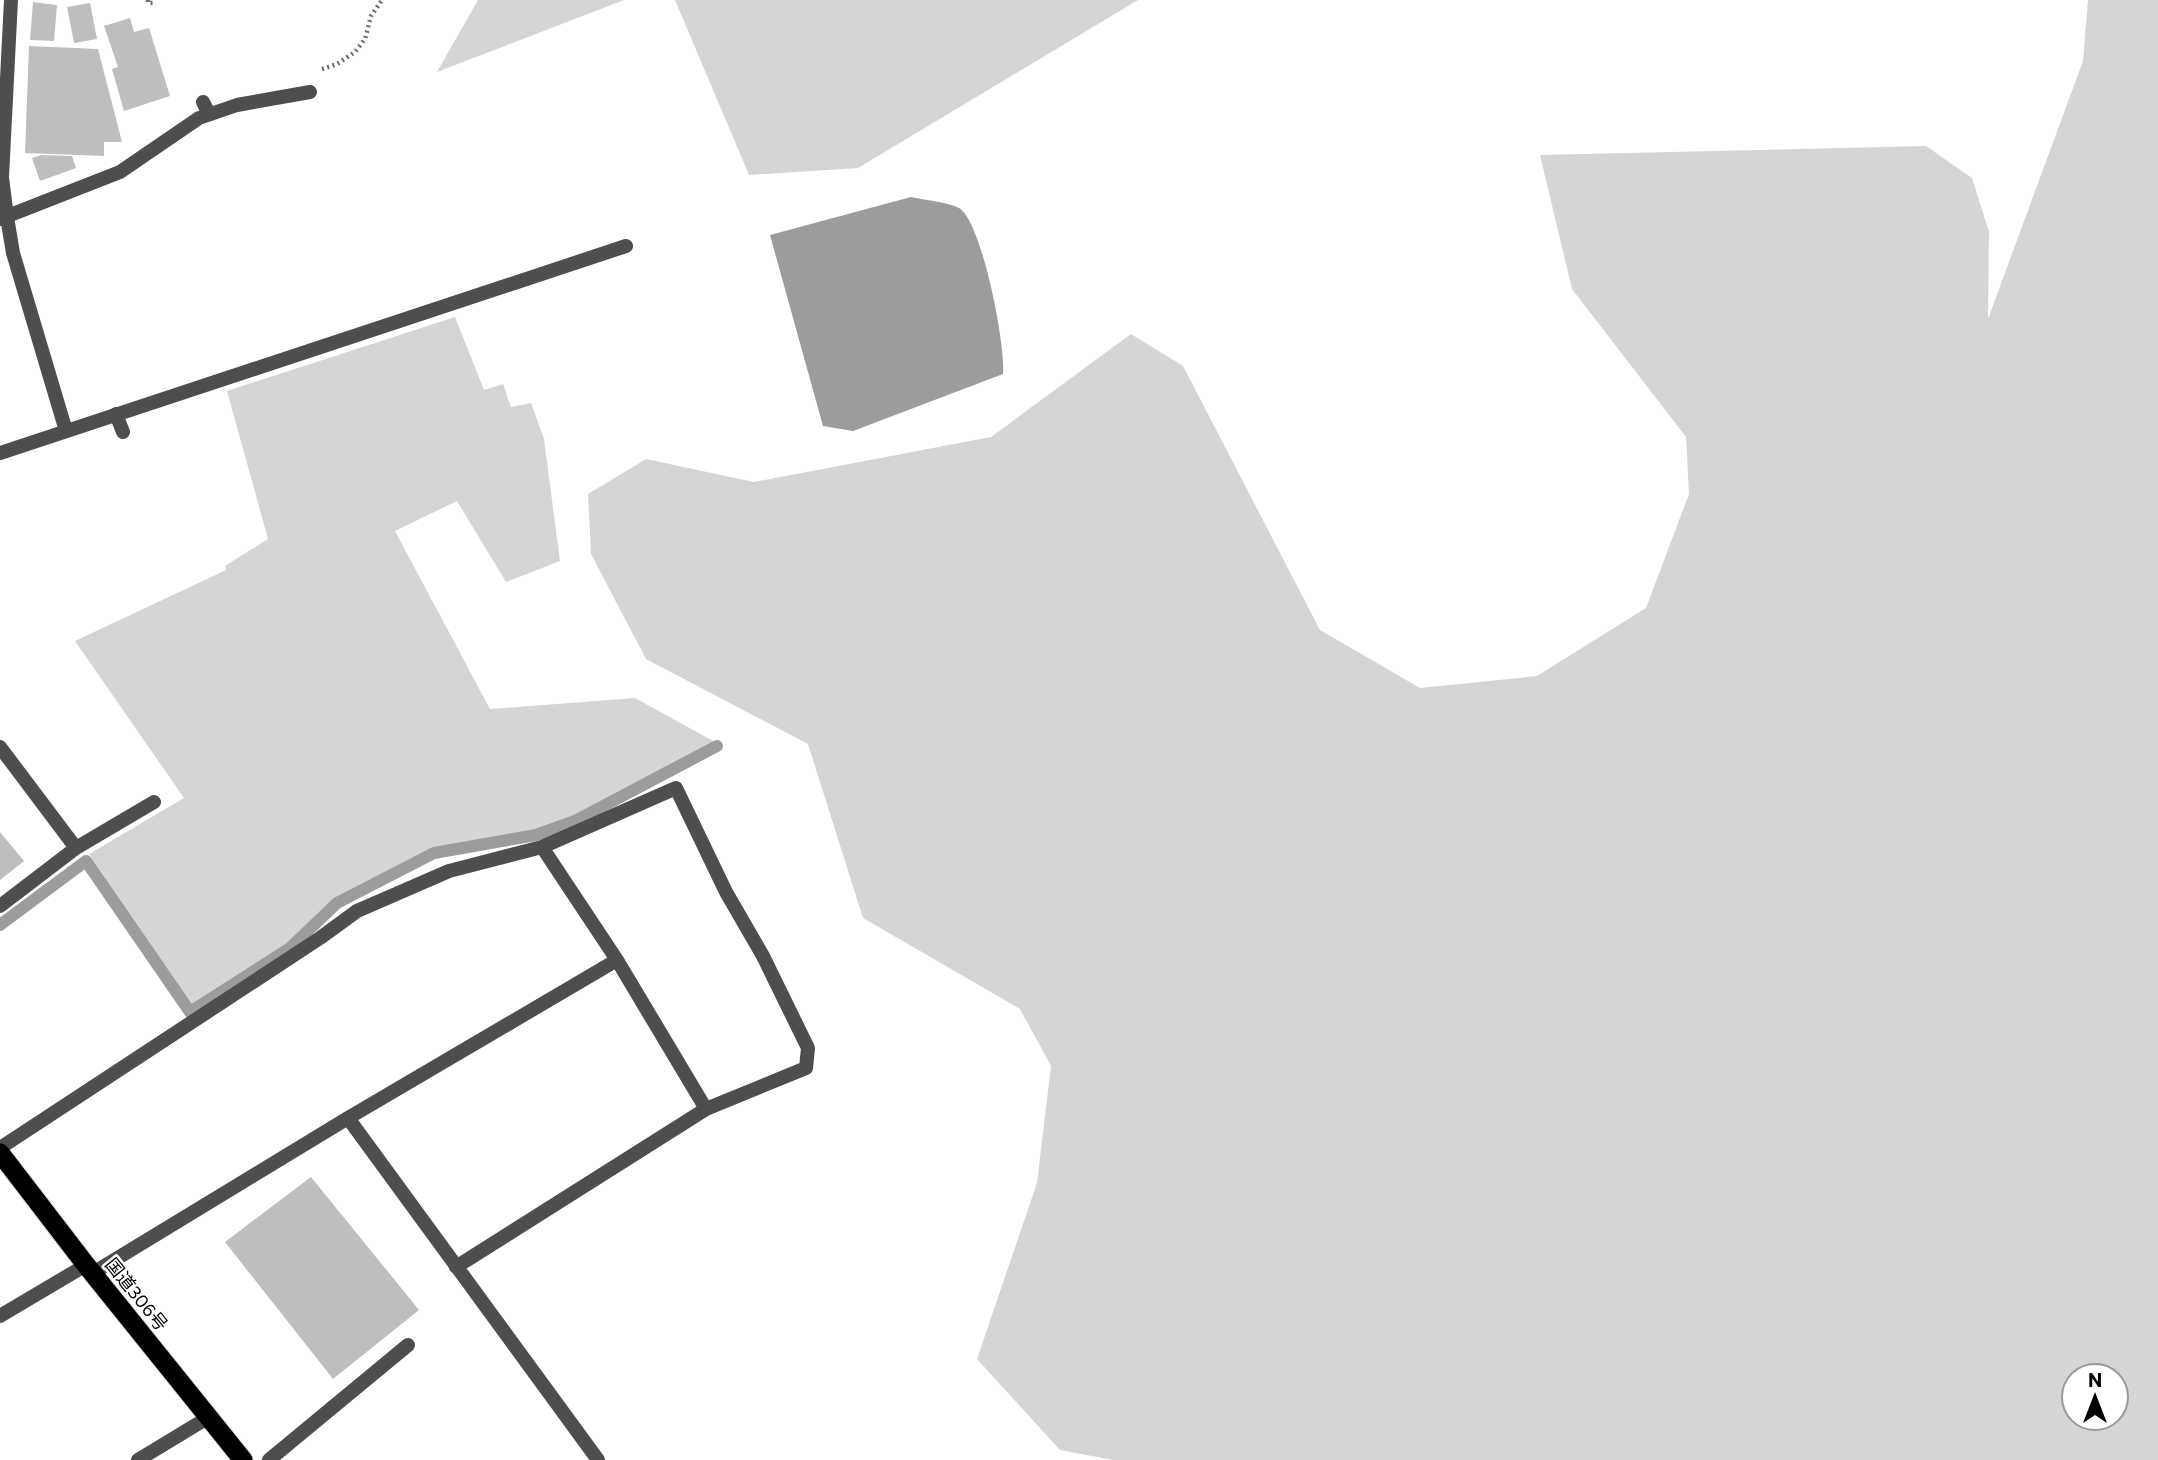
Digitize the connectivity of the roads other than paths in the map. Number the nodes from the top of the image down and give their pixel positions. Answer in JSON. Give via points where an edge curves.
{"nodes":[{"id":1,"x":11,"y":0,"type":"edge"},
{"id":2,"x":310,"y":92,"type":"dead end"},
{"id":3,"x":3,"y":108,"type":"edge"},
{"id":4,"x":3,"y":218,"type":"edge"},
{"id":5,"x":626,"y":246,"type":"dead end"},
{"id":6,"x":117,"y":414,"type":"junction"},
{"id":7,"x":66,"y":431,"type":"junction"},
{"id":8,"x":123,"y":432,"type":"dead end"},
{"id":9,"x":0,"y":453,"type":"edge"},
{"id":10,"x":0,"y":747,"type":"edge"},
{"id":11,"x":154,"y":802,"type":"dead end"},
{"id":12,"x":542,"y":847,"type":"junction"},
{"id":13,"x":76,"y":848,"type":"junction"},
{"id":14,"x":0,"y":906,"type":"edge"},
{"id":15,"x":617,"y":960,"type":"junction"},
{"id":16,"x":706,"y":1109,"type":"junction"},
{"id":17,"x":348,"y":1118,"type":"junction"},
{"id":18,"x":0,"y":1153,"type":"edge"},
{"id":19,"x":456,"y":1267,"type":"junction"},
{"id":20,"x":89,"y":1269,"type":"junction"},
{"id":21,"x":0,"y":1316,"type":"edge"},
{"id":22,"x":408,"y":1345,"type":"dead end"},
{"id":23,"x":209,"y":1417,"type":"junction"},
{"id":24,"x":138,"y":1460,"type":"edge"},
{"id":25,"x":243,"y":1460,"type":"edge"},
{"id":26,"x":269,"y":1460,"type":"edge"},
{"id":27,"x":598,"y":1460,"type":"edge"}],
"edges":[{"from":1,"to":3,"type":"street"},
{"from":2,"to":4,"type":"street","via":[[206,108],[199,118],[120,172]]},
{"from":3,"to":4,"type":"street"},
{"from":4,"to":7,"type":"street"},
{"from":5,"to":6,"type":"street"},
{"from":6,"to":7,"type":"street"},
{"from":6,"to":8,"type":"street"},
{"from":7,"to":9,"type":"street"},
{"from":10,"to":13,"type":"street"},
{"from":11,"to":13,"type":"street"},
{"from":12,"to":15,"type":"street"},
{"from":12,"to":16,"type":"street","via":[[676,788],[808,1048],[806,1068]]},
{"from":12,"to":18,"type":"street","via":[[449,871],[357,911]]},
{"from":13,"to":14,"type":"street"},
{"from":15,"to":16,"type":"street"},
{"from":15,"to":17,"type":"street"},
{"from":16,"to":19,"type":"street"},
{"from":17,"to":19,"type":"street"},
{"from":17,"to":20,"type":"street"},
{"from":18,"to":20,"type":"highway","name":"国道306号"},
{"from":19,"to":27,"type":"street"},
{"from":20,"to":21,"type":"street"},
{"from":20,"to":23,"type":"highway","name":"国道306号"},
{"from":22,"to":26,"type":"street"},
{"from":23,"to":24,"type":"street"},
{"from":23,"to":25,"type":"highway","name":"国道306号"}]}
